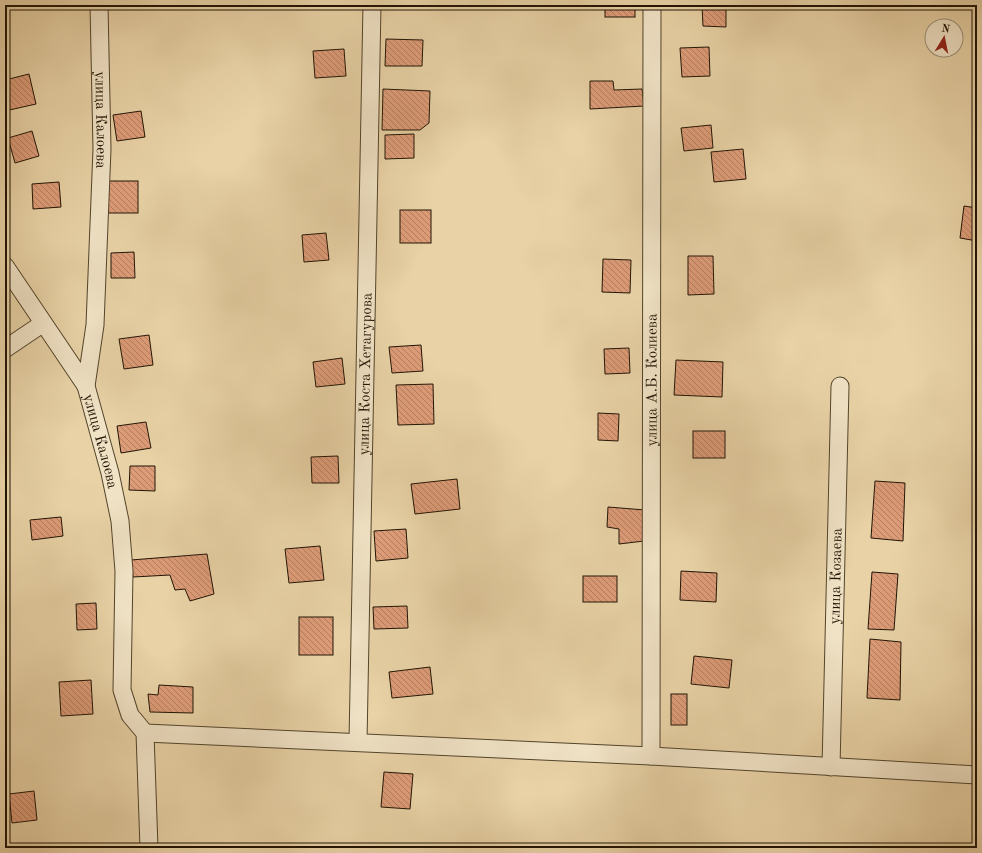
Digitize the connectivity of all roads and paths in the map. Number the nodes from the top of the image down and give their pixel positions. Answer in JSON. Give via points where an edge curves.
{"nodes":[{"id":1,"x":99,"y":5,"type":"edge"},
{"id":2,"x":372,"y":5,"type":"edge"},
{"id":3,"x":652,"y":5,"type":"edge"},
{"id":4,"x":5,"y":266,"type":"edge"},
{"id":5,"x":42,"y":324,"type":"junction"},
{"id":6,"x":5,"y":349,"type":"edge"},
{"id":7,"x":86,"y":386,"type":"junction"},
{"id":8,"x":840,"y":386,"type":"dead end"},
{"id":9,"x":144,"y":733,"type":"junction"},
{"id":10,"x":358,"y":742,"type":"junction"},
{"id":11,"x":651,"y":756,"type":"junction"},
{"id":12,"x":831,"y":767,"type":"junction"},
{"id":13,"x":977,"y":775,"type":"edge"},
{"id":14,"x":149,"y":848,"type":"edge"}],
"edges":[{"from":1,"to":7,"type":"street","name":"улица Калоева","via":[[102,149],[95,325]]},
{"from":2,"to":10,"type":"street","name":"улица Коста Хетагурова"},
{"from":3,"to":11,"type":"street","name":"улица А.Б. Колиева"},
{"from":4,"to":5,"type":"street"},
{"from":5,"to":6,"type":"street"},
{"from":5,"to":7,"type":"street"},
{"from":7,"to":9,"type":"street","name":"улица Калоева","via":[[110,473],[120,521],[124,571],[122,690],[130,715]]},
{"from":8,"to":12,"type":"street","name":"улица Козаева"},
{"from":9,"to":10,"type":"street"},
{"from":9,"to":14,"type":"street"},
{"from":10,"to":11,"type":"street"},
{"from":11,"to":12,"type":"street"},
{"from":12,"to":13,"type":"street"}]}
